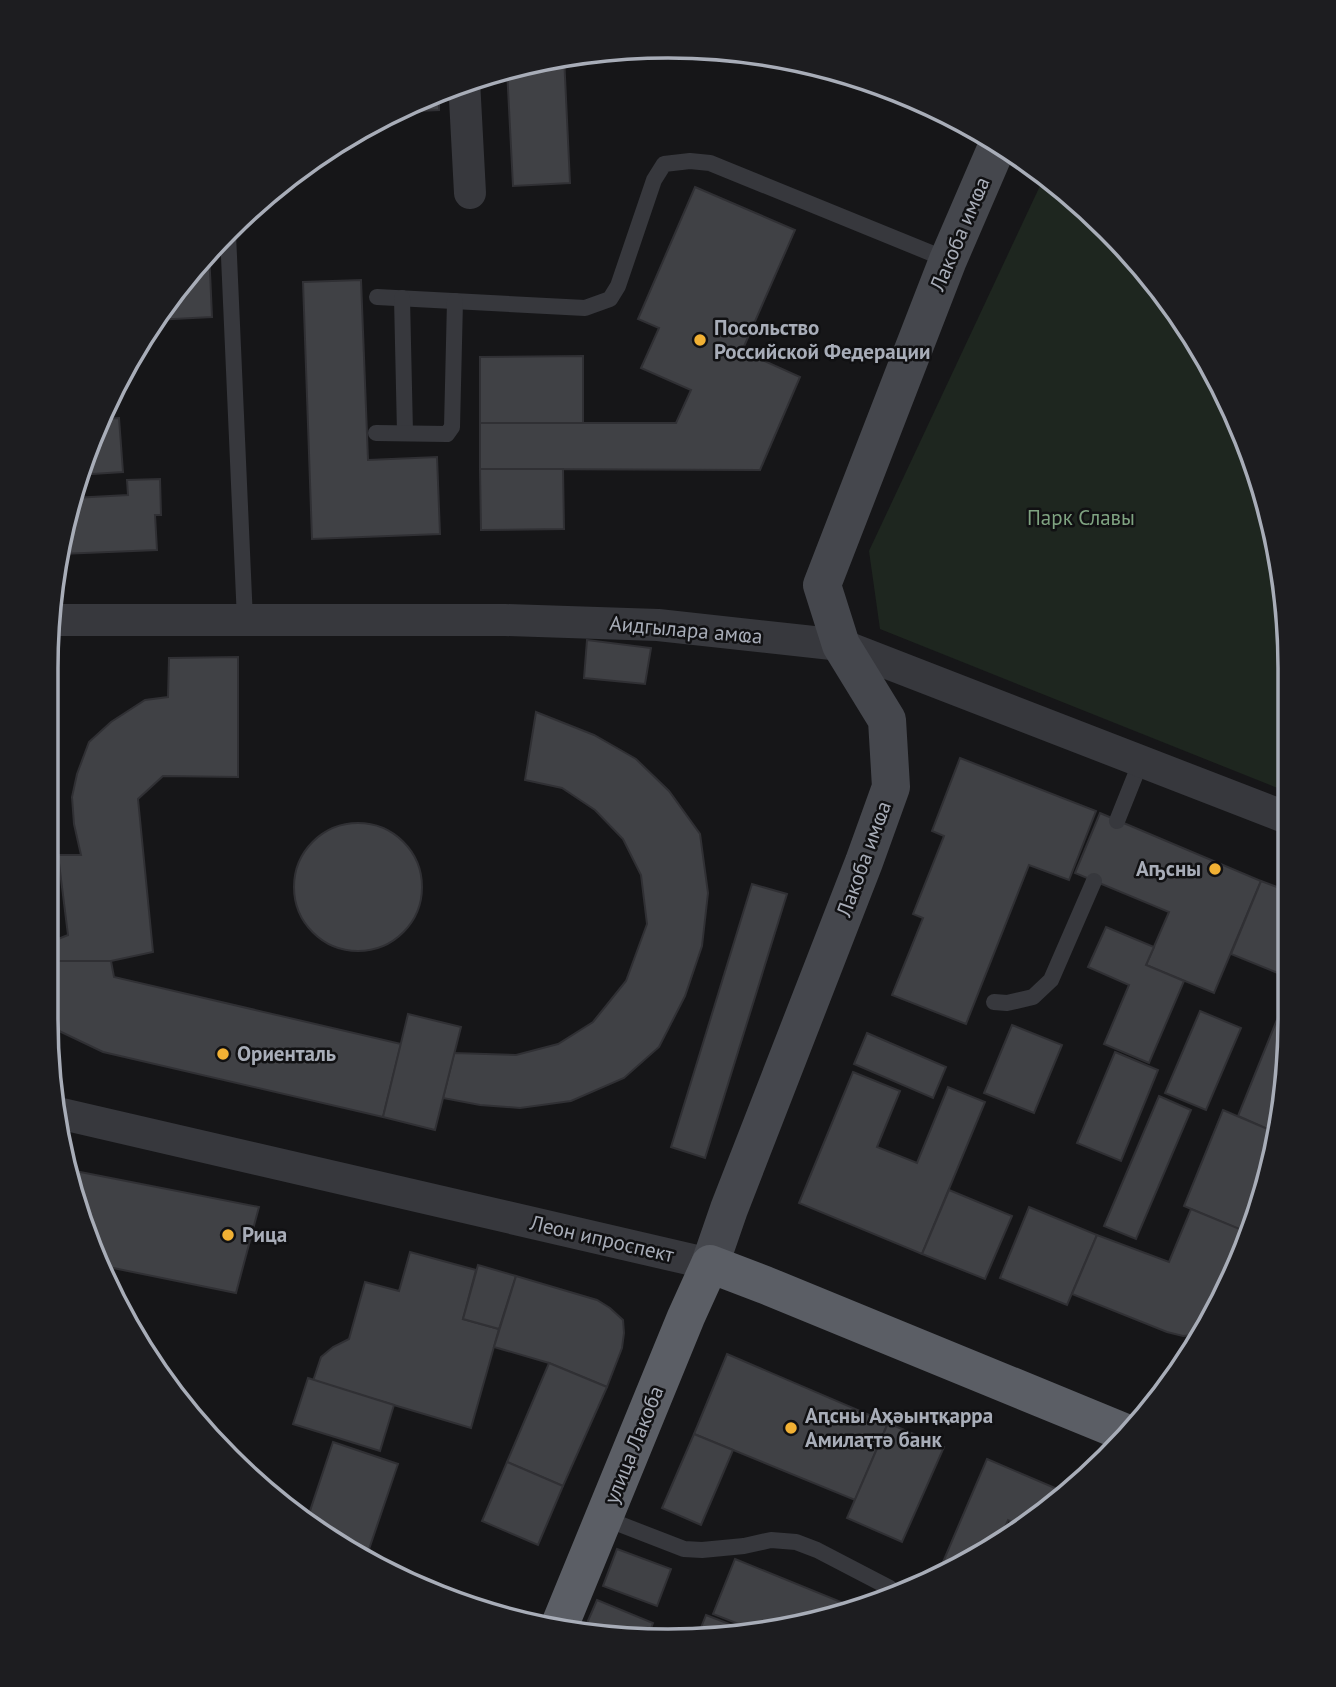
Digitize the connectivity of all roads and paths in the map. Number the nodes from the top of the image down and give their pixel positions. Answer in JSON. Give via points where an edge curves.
{"nodes":[{"id":1,"x":465,"y":93,"type":"edge"},
{"id":2,"x":994,"y":153,"type":"edge"},
{"id":3,"x":470,"y":193,"type":"dead end"},
{"id":4,"x":228,"y":244,"type":"edge"},
{"id":5,"x":948,"y":260,"type":"junction"},
{"id":6,"x":377,"y":298,"type":"dead end"},
{"id":7,"x":402,"y":298,"type":"junction"},
{"id":8,"x":455,"y":300,"type":"junction"},
{"id":9,"x":376,"y":433,"type":"dead end"},
{"id":10,"x":405,"y":433,"type":"junction"},
{"id":11,"x":60,"y":620,"type":"edge"},
{"id":12,"x":245,"y":620,"type":"junction"},
{"id":13,"x":841,"y":645,"type":"junction"},
{"id":14,"x":1141,"y":761,"type":"junction"},
{"id":15,"x":1278,"y":814,"type":"edge"},
{"id":16,"x":1117,"y":821,"type":"dead end"},
{"id":17,"x":1094,"y":881,"type":"dead end"},
{"id":18,"x":994,"y":1002,"type":"dead end"},
{"id":19,"x":65,"y":1115,"type":"edge"},
{"id":20,"x":710,"y":1265,"type":"junction"},
{"id":21,"x":1119,"y":1430,"type":"edge"},
{"id":22,"x":604,"y":1518,"type":"junction"},
{"id":23,"x":890,"y":1588,"type":"dead end"},
{"id":24,"x":562,"y":1620,"type":"edge"}],
"edges":[{"from":1,"to":3,"type":"street"},
{"from":2,"to":5,"type":"main road","name":"Лакоба имҩа"},
{"from":4,"to":12,"type":"lane"},
{"from":5,"to":8,"type":"lane","via":[[710,163],[690,161],[664,164],[654,180],[610,299],[585,308]]},
{"from":5,"to":13,"type":"main road","name":"Лакоба имҩа","via":[[822,585]]},
{"from":6,"to":7,"type":"lane"},
{"from":7,"to":8,"type":"lane"},
{"from":7,"to":10,"type":"lane"},
{"from":8,"to":10,"type":"lane","via":[[452,427],[447,434]]},
{"from":9,"to":10,"type":"lane"},
{"from":11,"to":12,"type":"street","name":"Аидгылара амҩа"},
{"from":12,"to":13,"type":"street","name":"Аидгылара амҩа","via":[[658,625]]},
{"from":13,"to":14,"type":"street","name":"Аидгылара амҩа"},
{"from":13,"to":20,"type":"main road","name":"Лакоба имҩа","via":[[887,720],[891,787]]},
{"from":14,"to":15,"type":"street","name":"Аидгылара амҩа"},
{"from":14,"to":16,"type":"lane"},
{"from":17,"to":18,"type":"lane","via":[[1051,980],[1033,997]]},
{"from":19,"to":20,"type":"street","name":"Леон ипроспект"},
{"from":20,"to":21,"type":"highway","name":"Леон ипроспект"},
{"from":20,"to":22,"type":"highway","name":"улица Лакоба"},
{"from":22,"to":23,"type":"lane","via":[[684,1549],[771,1540],[796,1542]]},
{"from":22,"to":24,"type":"highway","name":"улица Лакоба"}]}
